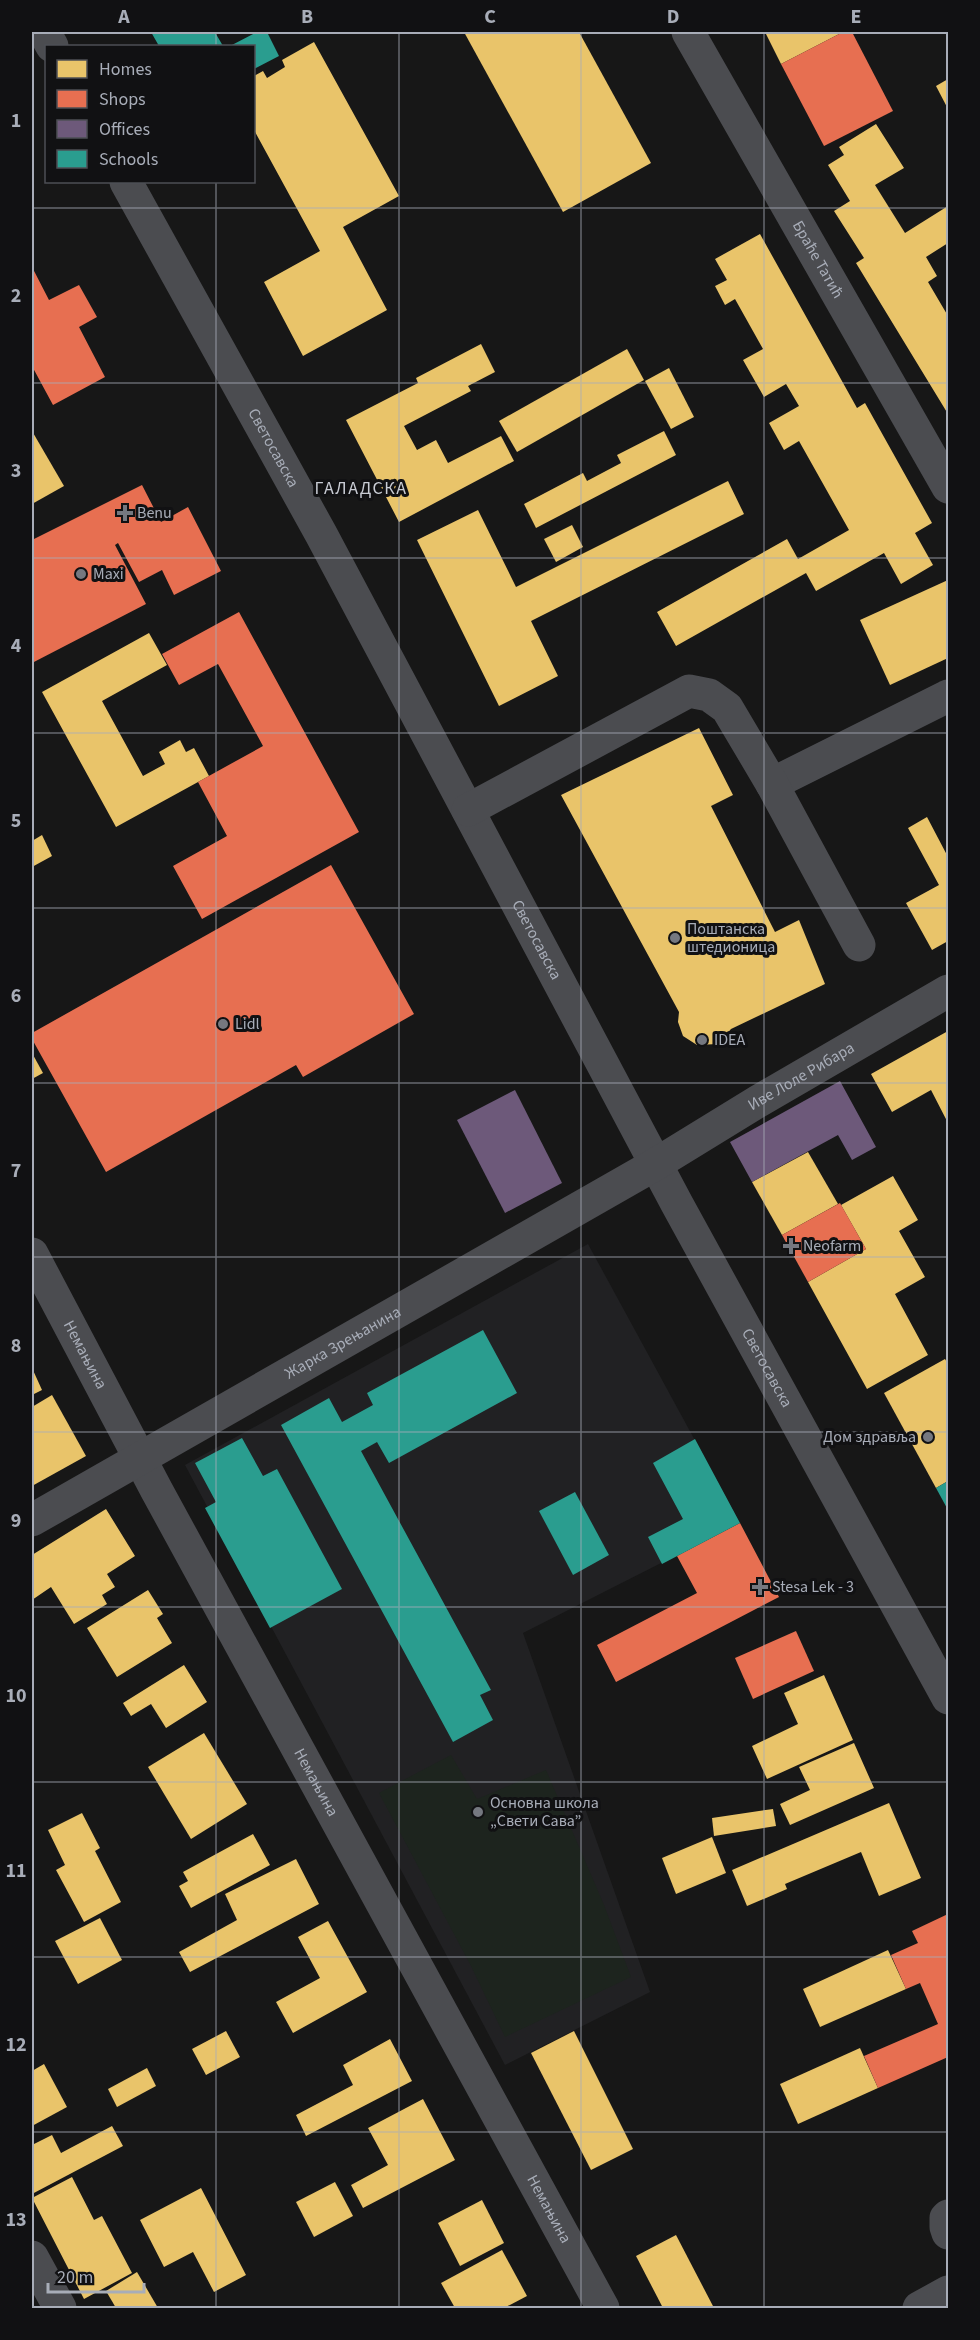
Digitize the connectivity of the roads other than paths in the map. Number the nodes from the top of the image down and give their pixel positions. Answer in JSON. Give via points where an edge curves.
{"nodes":[{"id":1,"x":688,"y":32,"type":"edge"},
{"id":2,"x":127,"y":183,"type":"edge"},
{"id":3,"x":948,"y":487,"type":"edge"},
{"id":4,"x":948,"y":696,"type":"edge"},
{"id":5,"x":772,"y":784,"type":"junction"},
{"id":6,"x":468,"y":810,"type":"junction"},
{"id":7,"x":859,"y":945,"type":"dead end"},
{"id":8,"x":948,"y":991,"type":"edge"},
{"id":9,"x":656,"y":1164,"type":"junction"},
{"id":10,"x":32,"y":1254,"type":"edge"},
{"id":11,"x":140,"y":1460,"type":"junction"},
{"id":12,"x":32,"y":1520,"type":"edge"},
{"id":13,"x":948,"y":1698,"type":"edge"},
{"id":14,"x":948,"y":2216,"type":"edge"},
{"id":15,"x":948,"y":2233,"type":"edge"},
{"id":16,"x":32,"y":2257,"type":"edge"},
{"id":17,"x":948,"y":2292,"type":"edge"},
{"id":18,"x":60,"y":2308,"type":"edge"},
{"id":19,"x":603,"y":2308,"type":"edge"},
{"id":20,"x":919,"y":2308,"type":"edge"}],
"edges":[{"from":1,"to":3,"type":"street","name":"Браће Татић"},
{"from":2,"to":6,"type":"street","name":"Светосавска"},
{"from":4,"to":5,"type":"street"},
{"from":5,"to":6,"type":"street","via":[[727,708],[709,694],[689,691]]},
{"from":5,"to":7,"type":"street"},
{"from":6,"to":9,"type":"street","name":"Светосавска"},
{"from":8,"to":9,"type":"street","name":"Иве Лоле Рибара"},
{"from":9,"to":11,"type":"street","name":"Жарка Зрењанина"},
{"from":9,"to":13,"type":"street","name":"Светосавска"},
{"from":10,"to":11,"type":"street","name":"Немањина"},
{"from":11,"to":12,"type":"street","name":"Жарка Зрењанина"},
{"from":11,"to":19,"type":"street","name":"Немањина"},
{"from":14,"to":15,"type":"street"},
{"from":16,"to":18,"type":"street"},
{"from":17,"to":20,"type":"street"}]}
